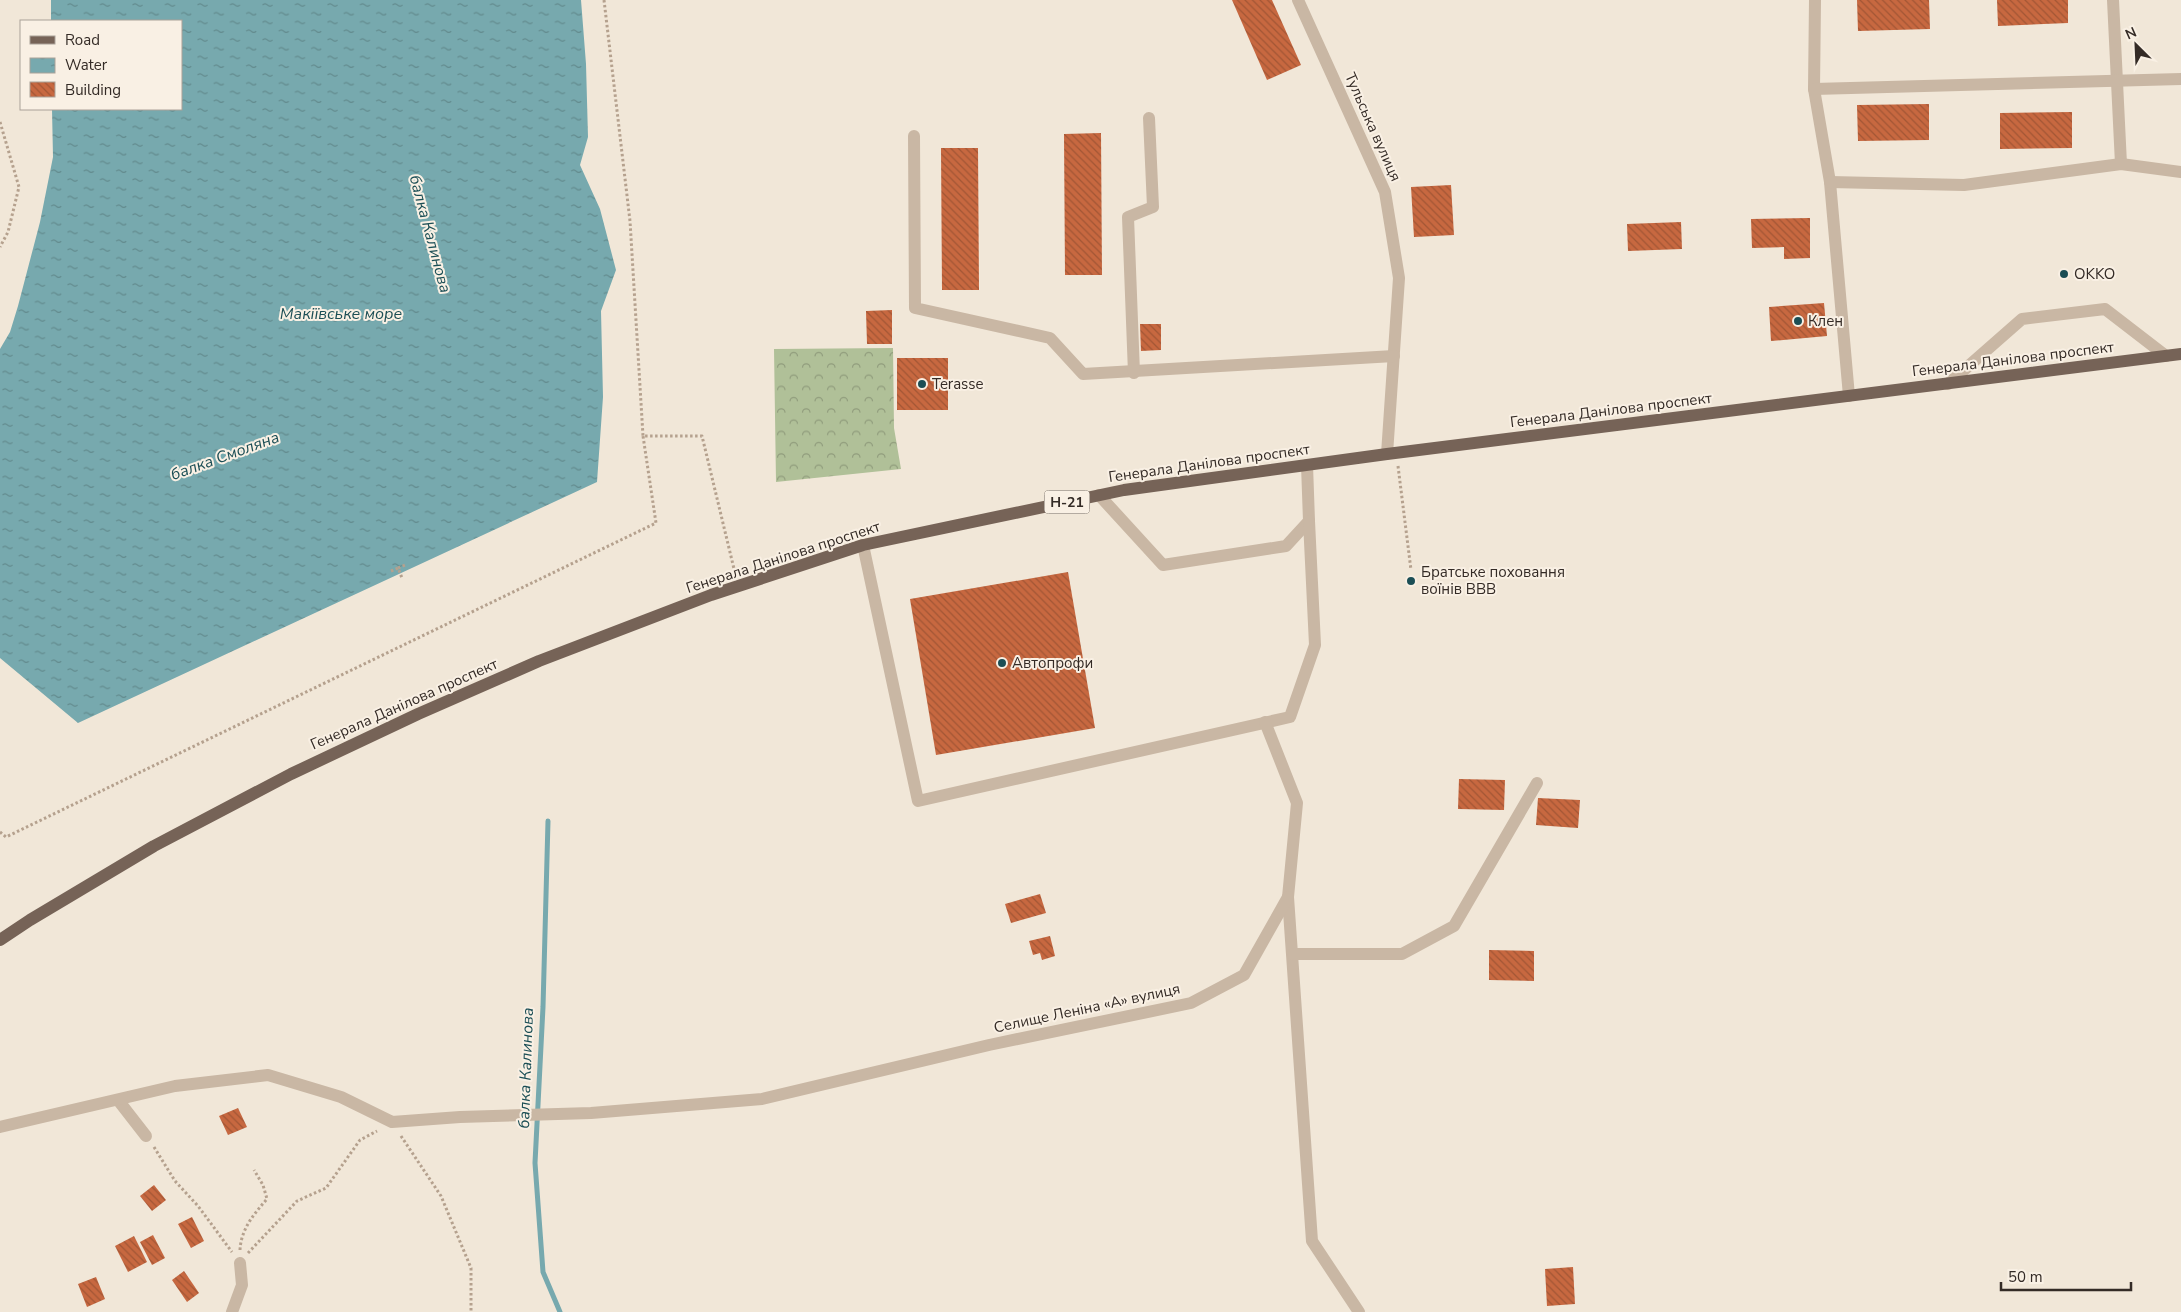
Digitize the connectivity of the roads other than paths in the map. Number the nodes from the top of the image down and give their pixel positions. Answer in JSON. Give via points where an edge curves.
{"nodes":[{"id":1,"x":1298,"y":0,"type":"edge"},
{"id":2,"x":1815,"y":0,"type":"edge"},
{"id":3,"x":2113,"y":0,"type":"edge"},
{"id":4,"x":2181,"y":79,"type":"edge"},
{"id":5,"x":2115,"y":80,"type":"junction"},
{"id":6,"x":1814,"y":89,"type":"junction"},
{"id":7,"x":1149,"y":118,"type":"dead end"},
{"id":8,"x":914,"y":136,"type":"dead end"},
{"id":9,"x":2121,"y":164,"type":"junction"},
{"id":10,"x":2181,"y":172,"type":"edge"},
{"id":11,"x":1830,"y":182,"type":"junction"},
{"id":12,"x":2181,"y":354,"type":"edge"},
{"id":13,"x":1394,"y":356,"type":"junction"},
{"id":14,"x":2166,"y":356,"type":"junction"},
{"id":15,"x":1134,"y":372,"type":"junction"},
{"id":16,"x":1948,"y":384,"type":"junction"},
{"id":17,"x":1849,"y":396,"type":"junction"},
{"id":18,"x":1392,"y":453,"type":"junction"},
{"id":19,"x":1307,"y":465,"type":"junction"},
{"id":20,"x":1099,"y":495,"type":"junction"},
{"id":21,"x":1309,"y":521,"type":"junction"},
{"id":22,"x":863,"y":545,"type":"junction"},
{"id":23,"x":1265,"y":722,"type":"junction"},
{"id":24,"x":1537,"y":783,"type":"dead end"},
{"id":25,"x":1288,"y":897,"type":"junction"},
{"id":26,"x":0,"y":940,"type":"edge"},
{"id":27,"x":1293,"y":954,"type":"junction"},
{"id":28,"x":118,"y":1100,"type":"junction"},
{"id":29,"x":0,"y":1127,"type":"edge"},
{"id":30,"x":146,"y":1136,"type":"road end"},
{"id":31,"x":240,"y":1263,"type":"road end"},
{"id":32,"x":232,"y":1312,"type":"edge"},
{"id":33,"x":1359,"y":1312,"type":"edge"}],
"edges":[{"from":1,"to":13,"type":"street","name":"Тульська вулиця","via":[[1385,192],[1399,278]]},
{"from":2,"to":6,"type":"street"},
{"from":3,"to":5,"type":"street"},
{"from":4,"to":5,"type":"street"},
{"from":5,"to":6,"type":"street"},
{"from":5,"to":9,"type":"street"},
{"from":6,"to":11,"type":"street"},
{"from":7,"to":15,"type":"street","via":[[1153,207],[1128,217]]},
{"from":8,"to":15,"type":"street","via":[[915,308],[1050,338],[1083,374]]},
{"from":9,"to":10,"type":"street"},
{"from":9,"to":11,"type":"street","via":[[1964,185]]},
{"from":11,"to":17,"type":"street"},
{"from":12,"to":14,"type":"main road","name":"Генерала Данілова проспект","number":"Н-21"},
{"from":13,"to":15,"type":"street"},
{"from":13,"to":18,"type":"street","name":"Тульська вулиця"},
{"from":14,"to":16,"type":"main road","name":"Генерала Данілова проспект","number":"Н-21"},
{"from":14,"to":16,"type":"street","via":[[2105,309],[2022,319]]},
{"from":16,"to":17,"type":"main road","name":"Генерала Данілова проспект","number":"Н-21"},
{"from":17,"to":18,"type":"main road","name":"Генерала Данілова проспект","number":"Н-21"},
{"from":18,"to":19,"type":"main road","name":"Генерала Данілова проспект","number":"Н-21"},
{"from":19,"to":20,"type":"main road","name":"Генерала Данілова проспект","number":"Н-21"},
{"from":19,"to":21,"type":"street"},
{"from":20,"to":21,"type":"street","via":[[1163,565],[1286,546]]},
{"from":20,"to":22,"type":"main road","name":"Генерала Данілова проспект","number":"Н-21"},
{"from":21,"to":23,"type":"street","via":[[1315,645],[1290,717]]},
{"from":22,"to":23,"type":"street","via":[[918,801]]},
{"from":22,"to":26,"type":"main road","name":"Генерала Данілова проспект","number":"Н-21","via":[[738,586],[539,662],[418,714],[291,774],[154,846]]},
{"from":23,"to":25,"type":"street","via":[[1297,803]]},
{"from":24,"to":27,"type":"street","via":[[1454,926],[1402,954]]},
{"from":25,"to":27,"type":"street"},
{"from":25,"to":28,"type":"street","name":"Селище Леніна «А» вулиця","via":[[1244,975],[1191,1003],[989,1045],[762,1099],[591,1113],[392,1122],[341,1096],[268,1074],[174,1086]]},
{"from":27,"to":33,"type":"street","via":[[1312,1240]]},
{"from":28,"to":29,"type":"street"},
{"from":28,"to":30,"type":"street"},
{"from":31,"to":32,"type":"street","via":[[242,1285]]}]}
